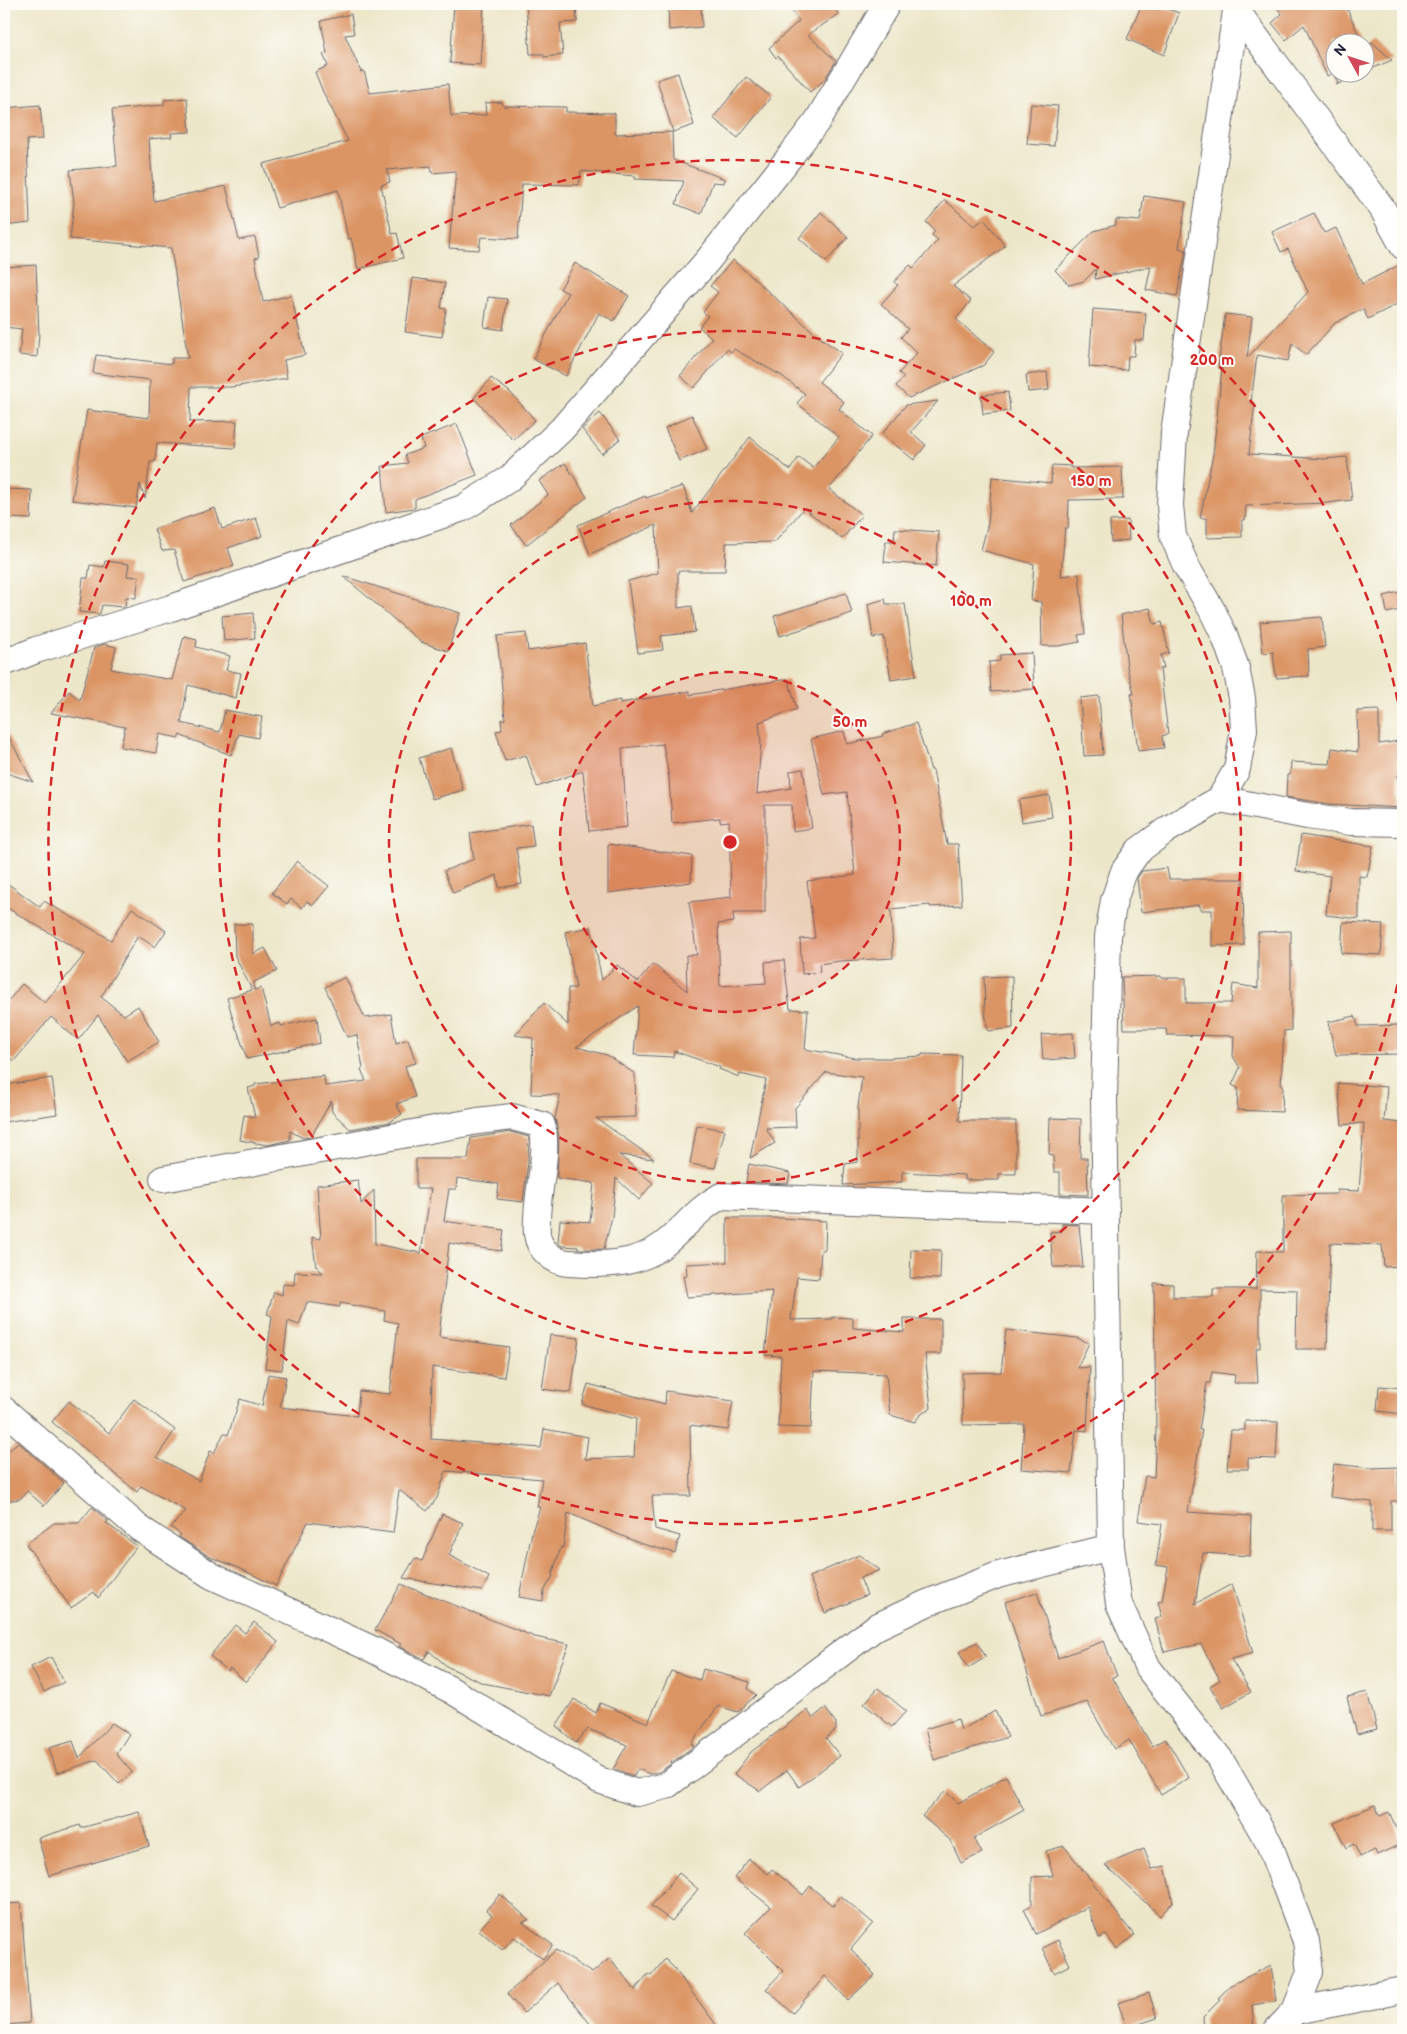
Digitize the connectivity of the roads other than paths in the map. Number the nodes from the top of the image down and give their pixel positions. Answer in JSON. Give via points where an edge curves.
{"nodes":[{"id":1,"x":887,"y":4,"type":"edge"},
{"id":2,"x":1236,"y":7,"type":"edge"},
{"id":3,"x":1403,"y":246,"type":"edge"},
{"id":4,"x":4,"y":663,"type":"edge"},
{"id":5,"x":1220,"y":799,"type":"junction"},
{"id":6,"x":1403,"y":822,"type":"edge"},
{"id":7,"x":163,"y":1179,"type":"dead end"},
{"id":8,"x":1106,"y":1211,"type":"junction"},
{"id":9,"x":4,"y":1410,"type":"edge"},
{"id":10,"x":1110,"y":1547,"type":"junction"},
{"id":11,"x":1403,"y":1990,"type":"edge"},
{"id":12,"x":1294,"y":2011,"type":"junction"},
{"id":13,"x":1277,"y":2030,"type":"edge"}],
"edges":[{"from":1,"to":4,"type":"street","via":[[818,120],[775,176],[702,267],[562,429],[509,479],[463,508]]},
{"from":2,"to":3,"type":"street","via":[[1376,200]]},
{"from":2,"to":5,"type":"street","via":[[1174,433],[1170,505],[1173,536],[1225,638],[1242,698],[1244,730],[1237,769]]},
{"from":5,"to":6,"type":"street","via":[[1350,822]]},
{"from":5,"to":8,"type":"street","via":[[1139,850],[1124,871],[1114,900],[1107,955]]},
{"from":7,"to":8,"type":"street","via":[[512,1117],[542,1125],[546,1137],[537,1237],[546,1253],[560,1262],[601,1266],[641,1258],[662,1246],[704,1205],[720,1196]]},
{"from":8,"to":10,"type":"street"},
{"from":9,"to":10,"type":"street","via":[[138,1528],[212,1576],[374,1650],[451,1690],[600,1780],[636,1793],[666,1786],[876,1627],[998,1575]]},
{"from":10,"to":12,"type":"street","via":[[1119,1604],[1148,1668],[1220,1759],[1269,1843],[1306,1941],[1310,1972]]},
{"from":11,"to":12,"type":"street"},
{"from":12,"to":13,"type":"street"}]}
